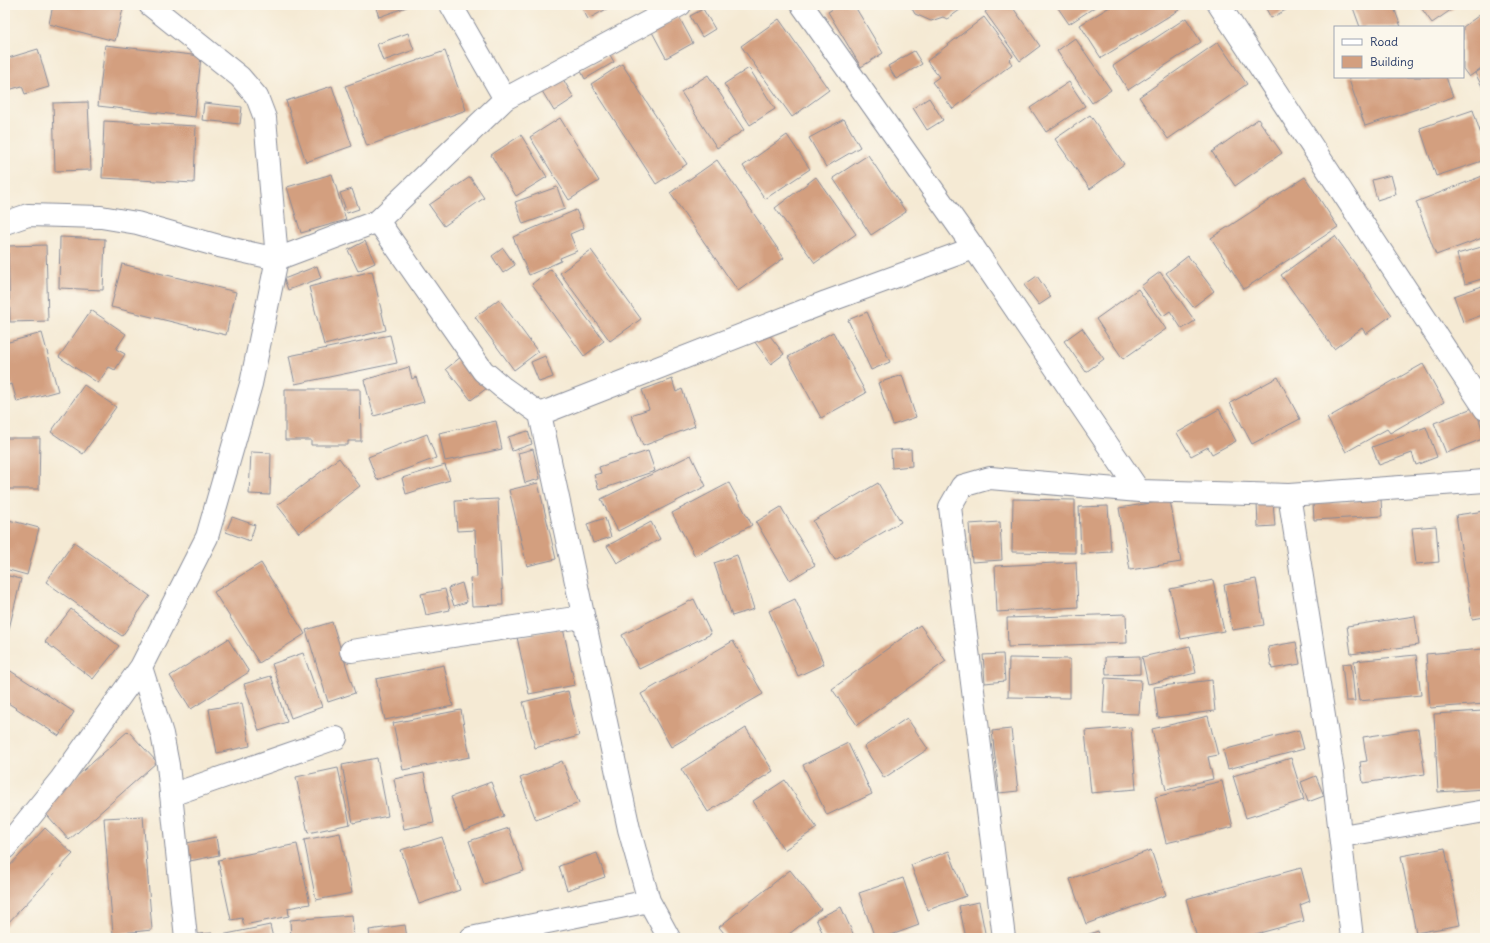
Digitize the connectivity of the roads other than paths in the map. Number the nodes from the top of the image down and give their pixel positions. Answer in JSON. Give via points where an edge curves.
{"nodes":[{"id":1,"x":150,"y":5,"type":"edge"},
{"id":2,"x":451,"y":5,"type":"edge"},
{"id":3,"x":680,"y":5,"type":"edge"},
{"id":4,"x":802,"y":5,"type":"edge"},
{"id":5,"x":1219,"y":5,"type":"edge"},
{"id":6,"x":505,"y":99,"type":"junction"},
{"id":7,"x":378,"y":221,"type":"junction"},
{"id":8,"x":5,"y":223,"type":"edge"},
{"id":9,"x":974,"y":248,"type":"junction"},
{"id":10,"x":277,"y":259,"type":"junction"},
{"id":11,"x":1485,"y":409,"type":"edge"},
{"id":12,"x":540,"y":414,"type":"junction"},
{"id":13,"x":1485,"y":481,"type":"edge"},
{"id":14,"x":1139,"y":491,"type":"junction"},
{"id":15,"x":1289,"y":495,"type":"junction"},
{"id":16,"x":582,"y":617,"type":"junction"},
{"id":17,"x":351,"y":651,"type":"dead end"},
{"id":18,"x":141,"y":666,"type":"junction"},
{"id":19,"x":336,"y":738,"type":"dead end"},
{"id":20,"x":171,"y":795,"type":"junction"},
{"id":21,"x":1485,"y":811,"type":"edge"},
{"id":22,"x":1342,"y":836,"type":"junction"},
{"id":23,"x":5,"y":848,"type":"edge"},
{"id":24,"x":649,"y":901,"type":"junction"},
{"id":25,"x":186,"y":938,"type":"edge"},
{"id":26,"x":471,"y":938,"type":"edge"},
{"id":27,"x":669,"y":938,"type":"edge"},
{"id":28,"x":1004,"y":938,"type":"edge"},
{"id":29,"x":1352,"y":938,"type":"edge"}],
"edges":[{"from":1,"to":10,"type":"street","via":[[240,77],[257,97],[265,118]]},
{"from":2,"to":6,"type":"street"},
{"from":3,"to":6,"type":"street"},
{"from":4,"to":9,"type":"street"},
{"from":5,"to":11,"type":"street"},
{"from":6,"to":7,"type":"street"},
{"from":7,"to":10,"type":"street"},
{"from":7,"to":12,"type":"street","via":[[483,371]]},
{"from":8,"to":10,"type":"street","via":[[28,215],[101,217],[137,223]]},
{"from":9,"to":12,"type":"street","via":[[826,302]]},
{"from":9,"to":14,"type":"street"},
{"from":10,"to":18,"type":"street","via":[[251,384],[207,537]]},
{"from":12,"to":16,"type":"street"},
{"from":13,"to":15,"type":"street"},
{"from":14,"to":15,"type":"street"},
{"from":14,"to":28,"type":"street","via":[[990,478],[962,486],[950,506]]},
{"from":15,"to":22,"type":"street"},
{"from":16,"to":17,"type":"street"},
{"from":16,"to":24,"type":"street","via":[[629,829]]},
{"from":18,"to":20,"type":"street","via":[[162,734]]},
{"from":18,"to":23,"type":"street","via":[[61,779]]},
{"from":19,"to":20,"type":"street"},
{"from":20,"to":25,"type":"street"},
{"from":21,"to":22,"type":"street"},
{"from":22,"to":29,"type":"street"},
{"from":24,"to":26,"type":"street"},
{"from":24,"to":27,"type":"street"}]}
